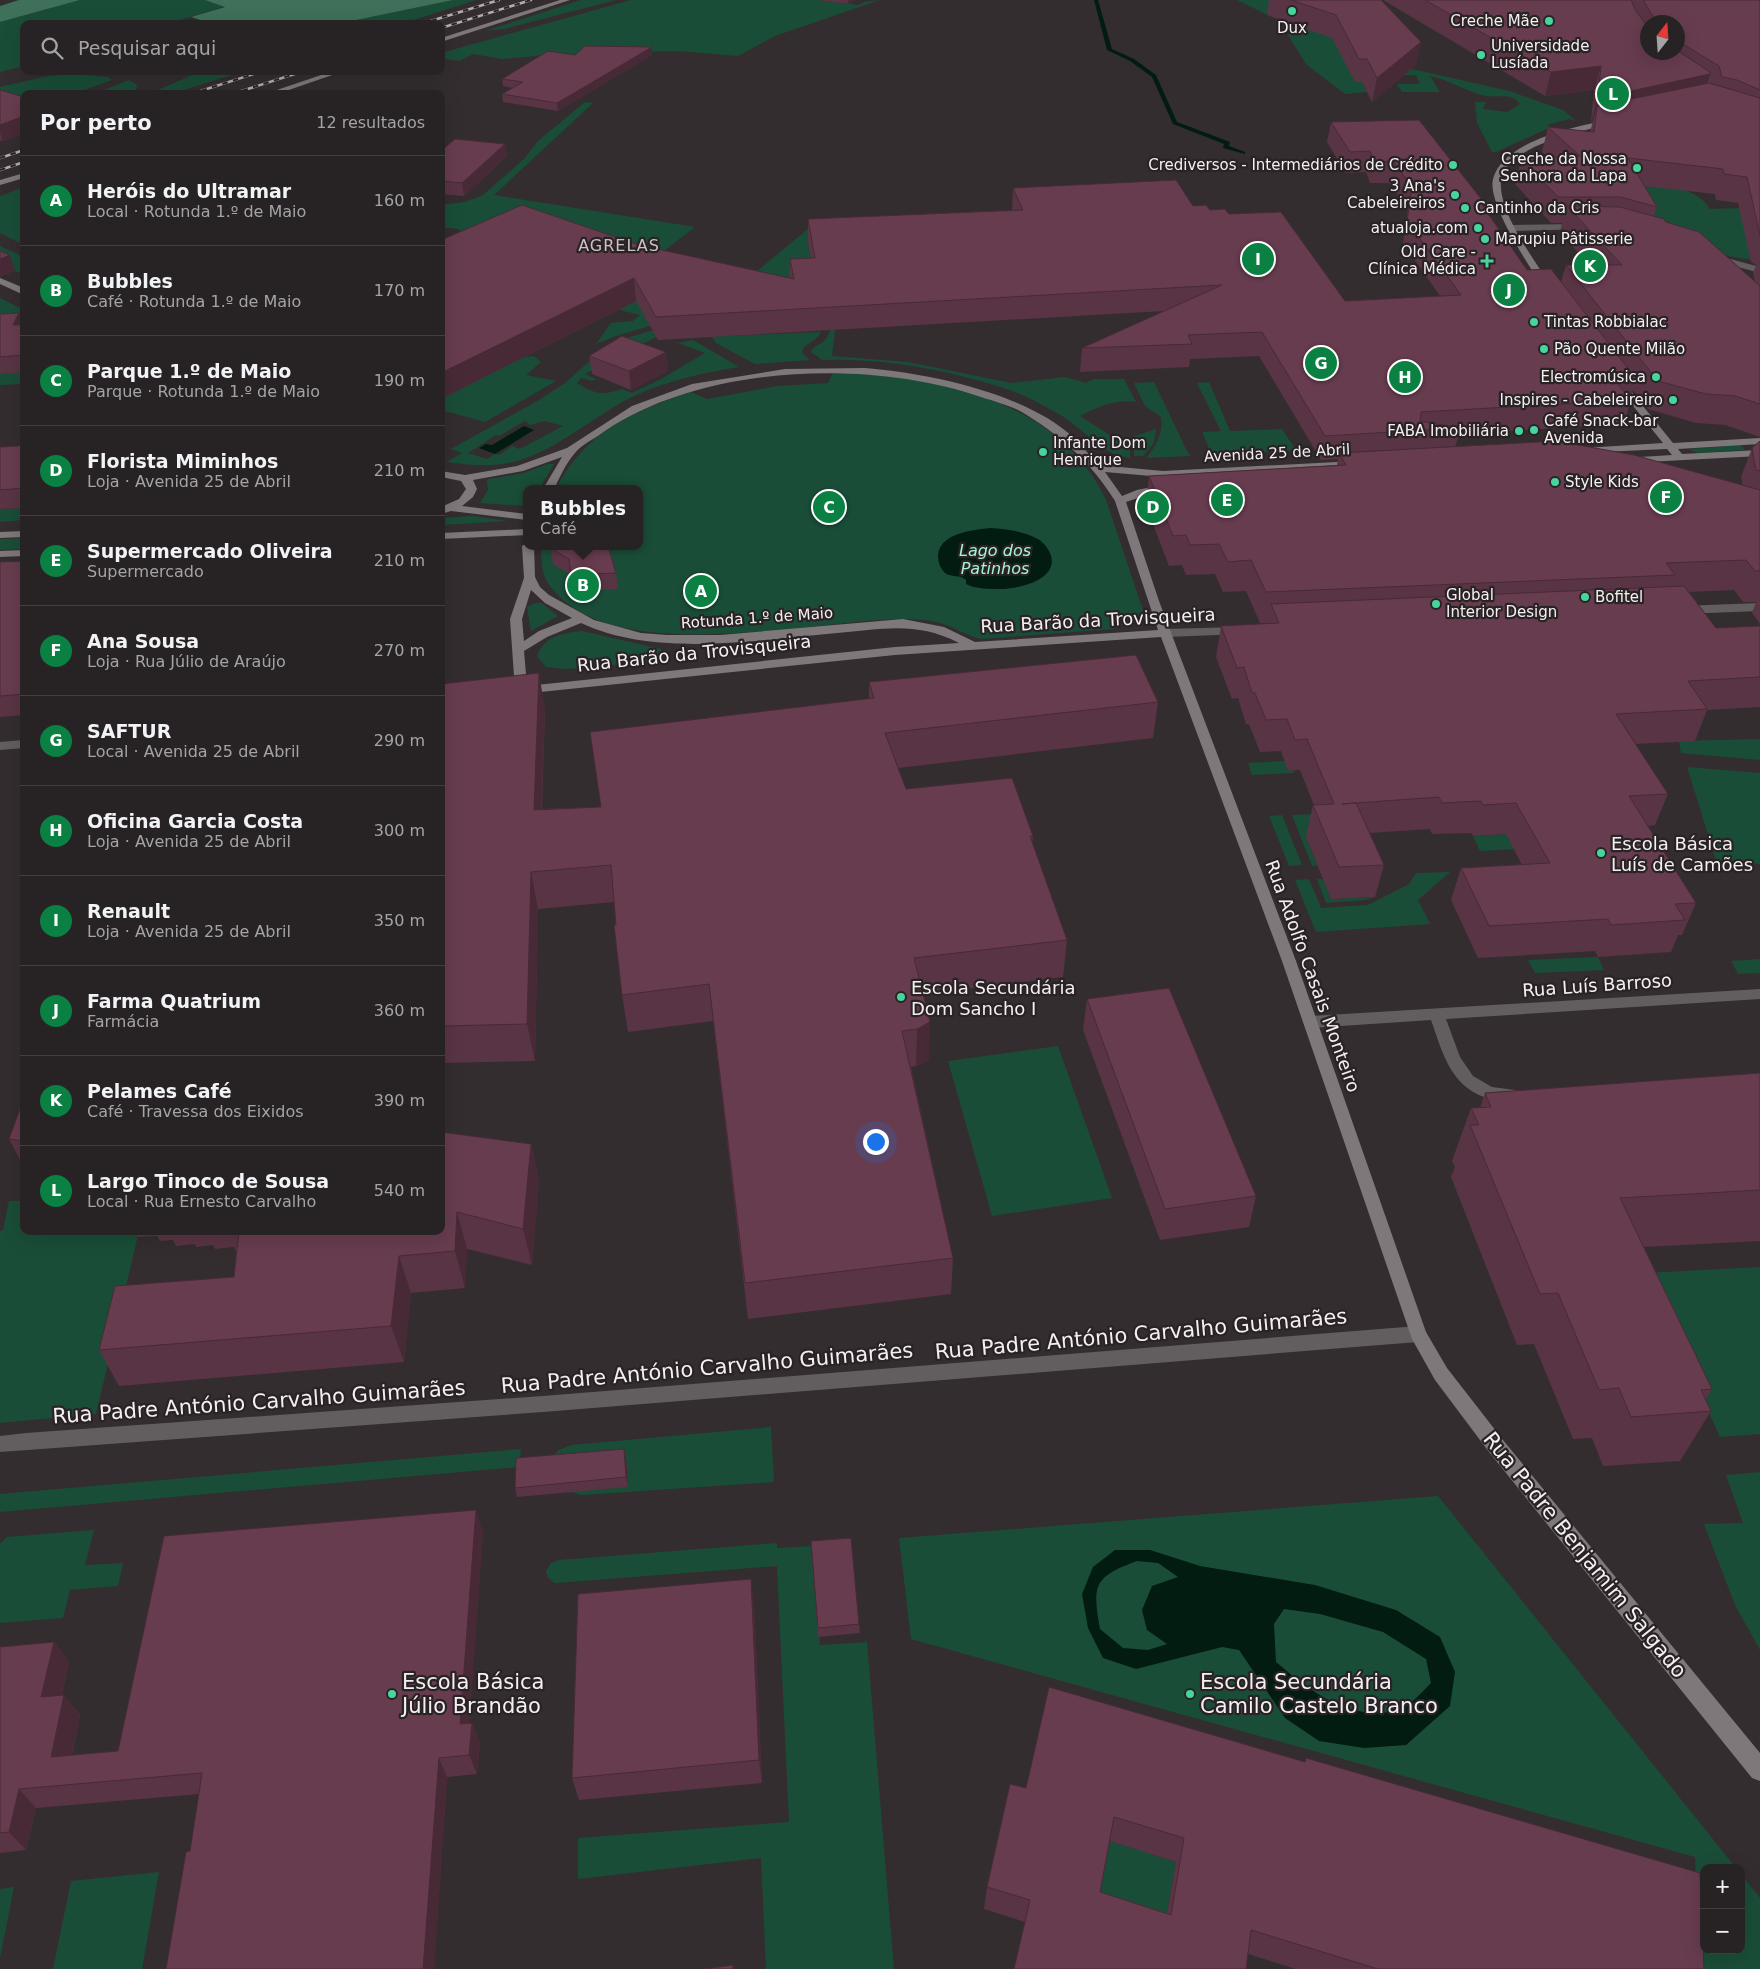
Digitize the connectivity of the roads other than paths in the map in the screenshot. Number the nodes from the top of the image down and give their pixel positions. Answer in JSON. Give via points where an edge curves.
{"nodes":[{"id":1,"x":567,"y":0,"type":"edge"},
{"id":2,"x":445,"y":39,"type":"edge"},
{"id":3,"x":328,"y":75,"type":"edge"},
{"id":4,"x":282,"y":90,"type":"edge"},
{"id":5,"x":1620,"y":119,"type":"edge"},
{"id":6,"x":20,"y":176,"type":"edge"},
{"id":7,"x":0,"y":183,"type":"edge"},
{"id":8,"x":1592,"y":227,"type":"edge"},
{"id":9,"x":1513,"y":228,"type":"junction"},
{"id":10,"x":1709,"y":256,"type":"edge"},
{"id":11,"x":1760,"y":270,"type":"edge"},
{"id":12,"x":0,"y":280,"type":"edge"},
{"id":13,"x":20,"y":290,"type":"edge"},
{"id":14,"x":1553,"y":296,"type":"edge"},
{"id":15,"x":1614,"y":376,"type":"edge"},
{"id":16,"x":1760,"y":441,"type":"edge"},
{"id":17,"x":1670,"y":446,"type":"junction"},
{"id":18,"x":571,"y":450,"type":"junction"},
{"id":19,"x":1576,"y":451,"type":"edge"},
{"id":20,"x":1760,"y":453,"type":"edge"},
{"id":21,"x":1679,"y":458,"type":"junction"},
{"id":22,"x":1613,"y":461,"type":"edge"},
{"id":23,"x":1370,"y":463,"type":"edge"},
{"id":24,"x":1314,"y":466,"type":"junction"},
{"id":25,"x":1096,"y":468,"type":"junction"},
{"id":26,"x":1210,"y":472,"type":"junction"},
{"id":27,"x":445,"y":475,"type":"edge"},
{"id":28,"x":464,"y":478,"type":"junction"},
{"id":29,"x":1320,"y":478,"type":"edge"},
{"id":30,"x":1216,"y":484,"type":"edge"},
{"id":31,"x":550,"y":485,"type":"edge"},
{"id":32,"x":1178,"y":486,"type":"edge"},
{"id":33,"x":1120,"y":501,"type":"junction"},
{"id":34,"x":447,"y":509,"type":"edge"},
{"id":35,"x":523,"y":516,"type":"edge"},
{"id":36,"x":523,"y":532,"type":"edge"},
{"id":37,"x":20,"y":534,"type":"edge"},
{"id":38,"x":0,"y":535,"type":"edge"},
{"id":39,"x":445,"y":536,"type":"edge"},
{"id":40,"x":528,"y":550,"type":"edge"},
{"id":41,"x":20,"y":553,"type":"edge"},
{"id":42,"x":0,"y":554,"type":"edge"},
{"id":43,"x":529,"y":579,"type":"junction"},
{"id":44,"x":1760,"y":607,"type":"edge"},
{"id":45,"x":1673,"y":611,"type":"edge"},
{"id":46,"x":580,"y":619,"type":"junction"},
{"id":47,"x":1256,"y":630,"type":"edge"},
{"id":48,"x":1166,"y":633,"type":"junction"},
{"id":49,"x":973,"y":646,"type":"junction"},
{"id":50,"x":520,"y":648,"type":"junction"},
{"id":51,"x":20,"y":744,"type":"edge"},
{"id":52,"x":0,"y":746,"type":"edge"},
{"id":53,"x":1760,"y":994,"type":"edge"},
{"id":54,"x":1437,"y":1015,"type":"junction"},
{"id":55,"x":1311,"y":1022,"type":"junction"},
{"id":56,"x":1523,"y":1093,"type":"edge"},
{"id":57,"x":1418,"y":1334,"type":"junction"},
{"id":58,"x":0,"y":1444,"type":"edge"},
{"id":59,"x":1760,"y":1770,"type":"edge"}],
"edges":[{"from":1,"to":2,"type":"main road"},
{"from":3,"to":4,"type":"main road"},
{"from":5,"to":9,"type":"main road","via":[[1541,142],[1506,161],[1497,187]]},
{"from":6,"to":7,"type":"main road"},
{"from":8,"to":9,"type":"street"},
{"from":9,"to":14,"type":"main road"},
{"from":10,"to":11,"type":"street"},
{"from":12,"to":13,"type":"main road"},
{"from":15,"to":17,"type":"main road"},
{"from":16,"to":17,"type":"main road"},
{"from":17,"to":19,"type":"main road"},
{"from":17,"to":21,"type":"main road"},
{"from":18,"to":25,"type":"main road","via":[[636,408],[692,388],[785,372],[865,371],[900,374],[960,387],[1022,408],[1068,438]]},
{"from":18,"to":28,"type":"main road","via":[[519,470]]},
{"from":18,"to":31,"type":"main road"},
{"from":20,"to":21,"type":"main road"},
{"from":21,"to":22,"type":"main road"},
{"from":23,"to":24,"type":"main road","name":"Avenida 25 de Abril"},
{"from":24,"to":26,"type":"main road","name":"Avenida 25 de Abril"},
{"from":24,"to":29,"type":"main road"},
{"from":25,"to":26,"type":"main road","name":"Avenida 25 de Abril","via":[[1152,474]]},
{"from":25,"to":33,"type":"main road"},
{"from":26,"to":30,"type":"main road"},
{"from":27,"to":28,"type":"main road"},
{"from":28,"to":34,"type":"main road","via":[[473,490],[470,497]]},
{"from":32,"to":33,"type":"main road","via":[[1141,492]]},
{"from":33,"to":48,"type":"main road"},
{"from":34,"to":35,"type":"main road"},
{"from":36,"to":39,"type":"main road"},
{"from":37,"to":38,"type":"main road"},
{"from":40,"to":43,"type":"main road"},
{"from":41,"to":42,"type":"main road"},
{"from":43,"to":46,"type":"main road","name":"Rotunda 1.º de Maio","via":[[554,604]]},
{"from":43,"to":50,"type":"main road","via":[[516,619]]},
{"from":44,"to":45,"type":"street"},
{"from":46,"to":49,"type":"main road","name":"Rotunda 1.º de Maio","via":[[624,634],[682,641],[903,623],[930,625]]},
{"from":46,"to":50,"type":"main road","via":[[543,634]]},
{"from":47,"to":48,"type":"street","name":"Rua Barão da Trovisqueira"},
{"from":48,"to":49,"type":"main road","name":"Rua Barão da Trovisqueira"},
{"from":48,"to":55,"type":"main road","name":"Rua Adolfo Casais Monteiro"},
{"from":49,"to":50,"type":"main road","name":"Rua Barão da Trovisqueira","via":[[895,651],[517,691]]},
{"from":51,"to":52,"type":"street"},
{"from":53,"to":54,"type":"street","name":"Rua Luís Barroso"},
{"from":54,"to":55,"type":"street","name":"Rua Luís Barroso"},
{"from":54,"to":56,"type":"street","via":[[1461,1075],[1469,1084],[1491,1094]]},
{"from":55,"to":57,"type":"main road","name":"Rua Adolfo Casais Monteiro"},
{"from":57,"to":58,"type":"street","name":"Rua Padre António Carvalho Guimarães"},
{"from":57,"to":59,"type":"main road","name":"Rua Padre Benjamim Salgado","via":[[1441,1374],[1496,1446]]}]}
